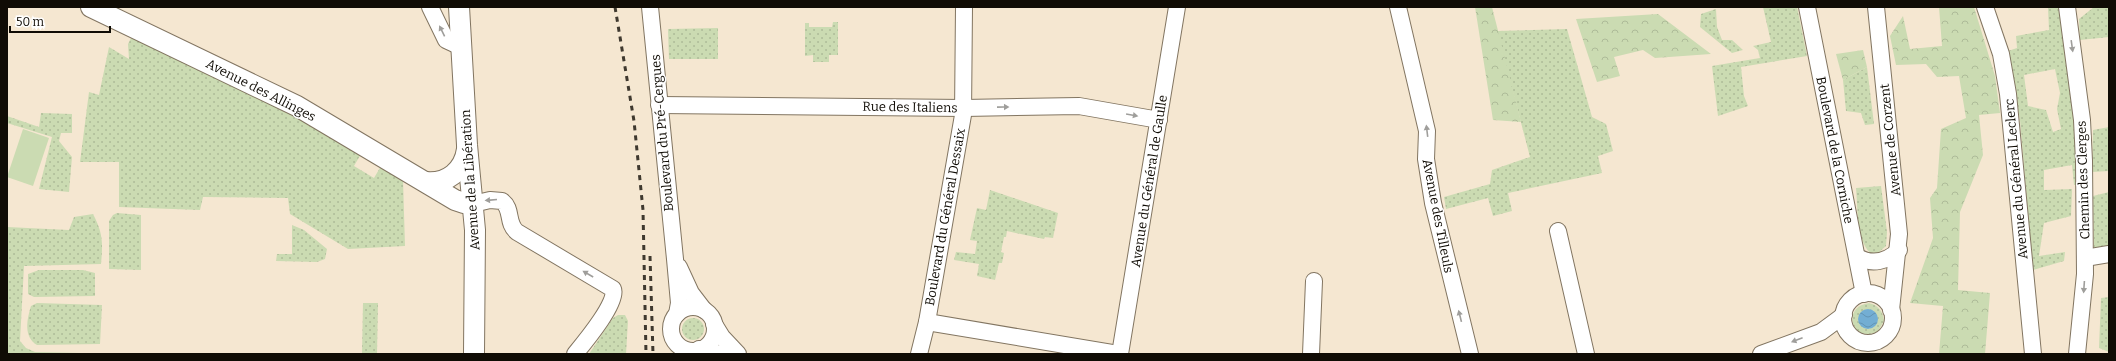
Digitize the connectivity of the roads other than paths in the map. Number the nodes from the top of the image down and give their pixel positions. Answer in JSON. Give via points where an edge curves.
{"nodes":[{"id":1,"x":91,"y":7,"type":"edge"},
{"id":2,"x":430,"y":7,"type":"edge"},
{"id":3,"x":459,"y":7,"type":"edge"},
{"id":4,"x":650,"y":7,"type":"edge"},
{"id":5,"x":964,"y":7,"type":"edge"},
{"id":6,"x":1177,"y":7,"type":"edge"},
{"id":7,"x":1398,"y":7,"type":"edge"},
{"id":8,"x":1807,"y":7,"type":"edge"},
{"id":9,"x":1876,"y":7,"type":"edge"},
{"id":10,"x":1985,"y":7,"type":"edge"},
{"id":11,"x":2067,"y":7,"type":"edge"},
{"id":12,"x":461,"y":47,"type":"junction"},
{"id":13,"x":660,"y":105,"type":"junction"},
{"id":14,"x":964,"y":108,"type":"junction"},
{"id":15,"x":1159,"y":120,"type":"junction"},
{"id":16,"x":467,"y":145,"type":"junction"},
{"id":17,"x":426,"y":182,"type":"junction"},
{"id":18,"x":473,"y":204,"type":"junction"},
{"id":19,"x":1558,"y":231,"type":"dead end"},
{"id":20,"x":1899,"y":250,"type":"junction"},
{"id":21,"x":2109,"y":254,"type":"edge"},
{"id":22,"x":1857,"y":257,"type":"junction"},
{"id":23,"x":2085,"y":258,"type":"junction"},
{"id":24,"x":675,"y":259,"type":"junction"},
{"id":25,"x":1894,"y":272,"type":"junction"},
{"id":26,"x":1314,"y":281,"type":"dead end"},
{"id":27,"x":1868,"y":294,"type":"junction"},
{"id":28,"x":704,"y":310,"type":"junction"},
{"id":29,"x":1892,"y":310,"type":"junction"},
{"id":30,"x":677,"y":314,"type":"junction"},
{"id":31,"x":1844,"y":316,"type":"junction"},
{"id":32,"x":927,"y":322,"type":"junction"},
{"id":33,"x":714,"y":324,"type":"junction"},
{"id":34,"x":674,"y":338,"type":"junction"},
{"id":35,"x":1876,"y":348,"type":"edge"},
{"id":36,"x":695,"y":351,"type":"edge"},
{"id":37,"x":474,"y":354,"type":"edge"},
{"id":38,"x":575,"y":354,"type":"edge"},
{"id":39,"x":674,"y":354,"type":"edge"},
{"id":40,"x":721,"y":354,"type":"edge"},
{"id":41,"x":738,"y":354,"type":"edge"},
{"id":42,"x":919,"y":354,"type":"edge"},
{"id":43,"x":1119,"y":354,"type":"edge"},
{"id":44,"x":1311,"y":354,"type":"edge"},
{"id":45,"x":1470,"y":354,"type":"edge"},
{"id":46,"x":1586,"y":354,"type":"edge"},
{"id":47,"x":1761,"y":354,"type":"edge"},
{"id":48,"x":2033,"y":354,"type":"edge"},
{"id":49,"x":2077,"y":354,"type":"edge"}],
"edges":[{"from":1,"to":17,"type":"main road","name":"Avenue des Allinges","via":[[297,106]]},
{"from":12,"to":2,"type":"street","one_way":true,"via":[[446,40]]},
{"from":3,"to":12,"type":"main road","name":"Avenue de la Libération"},
{"from":4,"to":13,"type":"street","name":"Boulevard du Pré-Cergues"},
{"from":5,"to":14,"type":"street","name":"Boulevard du Général Dessaix"},
{"from":6,"to":15,"type":"street","name":"Avenue du Général de Gaulle"},
{"from":45,"to":7,"type":"street","name":"Avenue des Tilleuls","one_way":true,"via":[[1433,203],[1426,160],[1427,131]]},
{"from":8,"to":22,"type":"street","name":"Boulevard de la Corniche"},
{"from":9,"to":20,"type":"street","name":"Avenue de Corzent"},
{"from":10,"to":48,"type":"street","name":"Avenue du Général Leclerc","via":[[2001,54],[2008,94]]},
{"from":11,"to":23,"type":"street","name":"Chemin des Clerges","one_way":true,"via":[[2084,141]]},
{"from":12,"to":16,"type":"main road","name":"Avenue de la Libération"},
{"from":13,"to":14,"type":"street","name":"Rue des Italiens"},
{"from":13,"to":24,"type":"street","name":"Boulevard du Pré-Cergues"},
{"from":14,"to":15,"type":"street","name":"Rue des Italiens","one_way":true,"via":[[1083,107]]},
{"from":14,"to":32,"type":"street","name":"Boulevard du Général Dessaix"},
{"from":15,"to":43,"type":"street","name":"Avenue du Général de Gaulle"},
{"from":16,"to":17,"type":"main road","via":[[464,163],[455,173],[444,180]]},
{"from":16,"to":18,"type":"main road","name":"Avenue de la Libération"},
{"from":17,"to":18,"type":"main road","name":"Avenue des Allinges","via":[[459,202]]},
{"from":18,"to":37,"type":"main road","name":"Avenue de la Libération","via":[[476,256]]},
{"from":38,"to":18,"type":"street","name":"Avenue des Allinges","one_way":true,"via":[[591,334],[614,298],[615,292],[611,287],[513,229],[508,208],[502,201],[490,200]]},
{"from":19,"to":46,"type":"street"},
{"from":20,"to":22,"type":"street","via":[[1882,260],[1869,261]]},
{"from":20,"to":25,"type":"street","name":"Avenue de Corzent"},
{"from":21,"to":23,"type":"street"},
{"from":22,"to":27,"type":"street","name":"Boulevard de la Corniche"},
{"from":23,"to":49,"type":"street","name":"Chemin des Clerges","one_way":true},
{"from":24,"to":28,"type":"street","name":"Boulevard du Pré-Cergues","via":[[691,293]]},
{"from":24,"to":30,"type":"street","name":"Boulevard du Pré-Cergues"},
{"from":25,"to":27,"type":"street"},
{"from":25,"to":29,"type":"street","name":"Avenue de Corzent"},
{"from":26,"to":44,"type":"street"},
{"from":27,"to":29,"type":"street","via":[[1882,298]]},
{"from":27,"to":31,"type":"street","via":[[1850,301]]},
{"from":28,"to":30,"type":"street","via":[[688,308]]},
{"from":28,"to":33,"type":"street"},
{"from":29,"to":35,"type":"street","via":[[1891,328]]},
{"from":30,"to":34,"type":"street","via":[[672,326]]},
{"from":31,"to":35,"type":"street","via":[[1844,326],[1853,338]]},
{"from":31,"to":47,"type":"street","one_way":true,"via":[[1821,332]]},
{"from":32,"to":42,"type":"street","name":"Boulevard du Général Dessaix"},
{"from":32,"to":43,"type":"street"},
{"from":33,"to":36,"type":"street","via":[[715,331],[711,340]]},
{"from":33,"to":41,"type":"street"},
{"from":34,"to":36,"type":"street","via":[[683,348]]},
{"from":34,"to":39,"type":"street"},
{"from":36,"to":40,"type":"street"}]}
